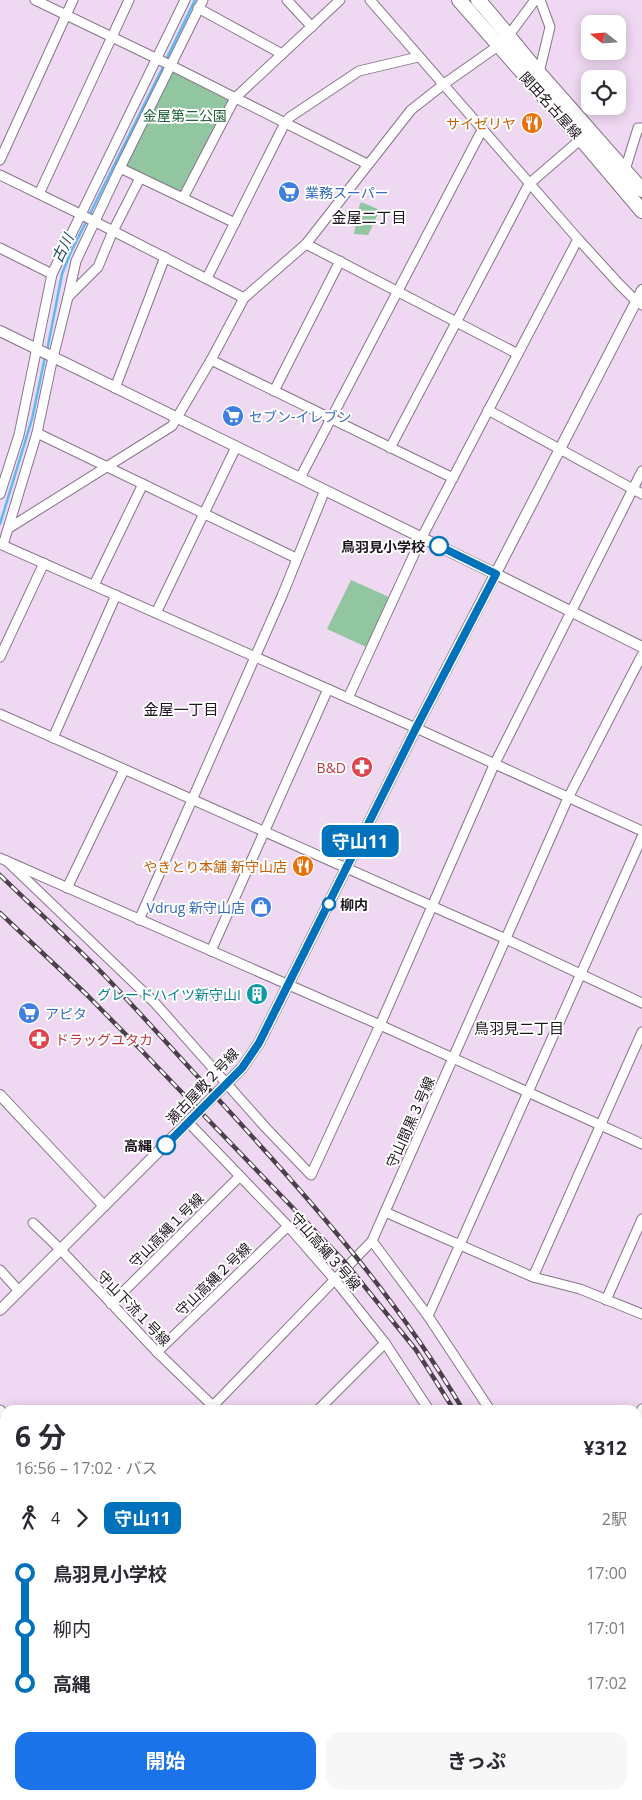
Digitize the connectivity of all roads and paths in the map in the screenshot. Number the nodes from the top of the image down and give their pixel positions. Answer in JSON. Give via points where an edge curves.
{"nodes":[{"id":1,"x":35,"y":0,"type":"edge"},
{"id":2,"x":73,"y":0,"type":"edge"},
{"id":3,"x":130,"y":0,"type":"edge"},
{"id":4,"x":185,"y":0,"type":"edge"},
{"id":5,"x":287,"y":0,"type":"edge"},
{"id":6,"x":340,"y":0,"type":"edge"},
{"id":7,"x":370,"y":0,"type":"edge"},
{"id":8,"x":459,"y":0,"type":"edge"},
{"id":9,"x":478,"y":0,"type":"edge"},
{"id":10,"x":535,"y":0,"type":"edge"},
{"id":11,"x":540,"y":0,"type":"edge"},
{"id":12,"x":200,"y":4,"type":"edge"},
{"id":13,"x":66,"y":15,"type":"junction"},
{"id":14,"x":312,"y":27,"type":"junction"},
{"id":15,"x":509,"y":35,"type":"junction"},
{"id":16,"x":112,"y":37,"type":"junction"},
{"id":17,"x":498,"y":46,"type":"junction"},
{"id":18,"x":282,"y":54,"type":"junction"},
{"id":19,"x":418,"y":57,"type":"junction"},
{"id":20,"x":158,"y":60,"type":"junction"},
{"id":21,"x":170,"y":65,"type":"junction"},
{"id":22,"x":539,"y":73,"type":"junction"},
{"id":23,"x":444,"y":84,"type":"junction"},
{"id":24,"x":235,"y":98,"type":"junction"},
{"id":25,"x":285,"y":123,"type":"junction"},
{"id":26,"x":642,"y":128,"type":"edge"},
{"id":27,"x":482,"y":130,"type":"junction"},
{"id":28,"x":581,"y":139,"type":"junction"},
{"id":29,"x":0,"y":160,"type":"edge"},
{"id":30,"x":367,"y":164,"type":"junction"},
{"id":31,"x":120,"y":168,"type":"junction"},
{"id":32,"x":625,"y":170,"type":"junction"},
{"id":33,"x":0,"y":175,"type":"edge"},
{"id":34,"x":140,"y":178,"type":"junction"},
{"id":35,"x":530,"y":184,"type":"junction"},
{"id":36,"x":642,"y":190,"type":"edge"},
{"id":37,"x":39,"y":194,"type":"junction"},
{"id":38,"x":183,"y":198,"type":"junction"},
{"id":39,"x":642,"y":211,"type":"edge"},
{"id":40,"x":80,"y":214,"type":"junction"},
{"id":41,"x":95,"y":222,"type":"junction"},
{"id":42,"x":234,"y":223,"type":"junction"},
{"id":43,"x":113,"y":231,"type":"junction"},
{"id":44,"x":578,"y":239,"type":"junction"},
{"id":45,"x":306,"y":244,"type":"junction"},
{"id":46,"x":0,"y":248,"type":"edge"},
{"id":47,"x":165,"y":257,"type":"junction"},
{"id":48,"x":340,"y":261,"type":"junction"},
{"id":49,"x":52,"y":274,"type":"junction"},
{"id":50,"x":207,"y":278,"type":"junction"},
{"id":51,"x":642,"y":290,"type":"edge"},
{"id":52,"x":398,"y":291,"type":"junction"},
{"id":53,"x":68,"y":297,"type":"junction"},
{"id":54,"x":244,"y":298,"type":"junction"},
{"id":55,"x":639,"y":303,"type":"edge"},
{"id":56,"x":457,"y":322,"type":"junction"},
{"id":57,"x":0,"y":331,"type":"edge"},
{"id":58,"x":39,"y":350,"type":"junction"},
{"id":59,"x":518,"y":354,"type":"junction"},
{"id":60,"x":52,"y":357,"type":"junction"},
{"id":61,"x":211,"y":360,"type":"junction"},
{"id":62,"x":115,"y":388,"type":"junction"},
{"id":63,"x":274,"y":391,"type":"junction"},
{"id":64,"x":488,"y":410,"type":"junction"},
{"id":65,"x":178,"y":418,"type":"junction"},
{"id":66,"x":331,"y":418,"type":"junction"},
{"id":67,"x":37,"y":433,"type":"junction"},
{"id":68,"x":236,"y":446,"type":"junction"},
{"id":69,"x":390,"y":448,"type":"junction"},
{"id":70,"x":560,"y":449,"type":"junction"},
{"id":71,"x":105,"y":466,"type":"junction"},
{"id":72,"x":642,"y":471,"type":"edge"},
{"id":73,"x":300,"y":478,"type":"junction"},
{"id":74,"x":453,"y":478,"type":"junction"},
{"id":75,"x":143,"y":484,"type":"junction"},
{"id":76,"x":633,"y":489,"type":"junction"},
{"id":77,"x":324,"y":490,"type":"junction"},
{"id":78,"x":0,"y":494,"type":"edge"},
{"id":79,"x":642,"y":494,"type":"edge"},
{"id":80,"x":204,"y":513,"type":"junction"},
{"id":81,"x":9,"y":528,"type":"junction"},
{"id":82,"x":422,"y":537,"type":"junction"},
{"id":83,"x":1,"y":544,"type":"edge"},
{"id":84,"x":296,"y":558,"type":"junction"},
{"id":85,"x":44,"y":563,"type":"junction"},
{"id":86,"x":496,"y":574,"type":"junction"},
{"id":87,"x":94,"y":586,"type":"junction"},
{"id":88,"x":116,"y":595,"type":"junction"},
{"id":89,"x":156,"y":613,"type":"junction"},
{"id":90,"x":571,"y":613,"type":"junction"},
{"id":91,"x":642,"y":647,"type":"edge"},
{"id":92,"x":642,"y":655,"type":"edge"},
{"id":93,"x":0,"y":657,"type":"edge"},
{"id":94,"x":255,"y":657,"type":"junction"},
{"id":95,"x":328,"y":689,"type":"junction"},
{"id":96,"x":348,"y":698,"type":"junction"},
{"id":97,"x":0,"y":714,"type":"edge"},
{"id":98,"x":416,"y":728,"type":"junction"},
{"id":99,"x":53,"y":738,"type":"junction"},
{"id":100,"x":494,"y":765,"type":"junction"},
{"id":101,"x":124,"y":770,"type":"junction"},
{"id":102,"x":568,"y":798,"type":"junction"},
{"id":103,"x":192,"y":800,"type":"junction"},
{"id":104,"x":642,"y":831,"type":"edge"},
{"id":105,"x":264,"y":832,"type":"junction"},
{"id":106,"x":642,"y":837,"type":"edge"},
{"id":107,"x":3,"y":860,"type":"edge"},
{"id":108,"x":346,"y":868,"type":"junction"},
{"id":109,"x":67,"y":888,"type":"junction"},
{"id":110,"x":433,"y":906,"type":"junction"},
{"id":111,"x":139,"y":920,"type":"junction"},
{"id":112,"x":506,"y":939,"type":"junction"},
{"id":113,"x":211,"y":951,"type":"junction"},
{"id":114,"x":581,"y":974,"type":"junction"},
{"id":115,"x":288,"y":986,"type":"junction"},
{"id":116,"x":642,"y":1003,"type":"edge"},
{"id":117,"x":380,"y":1025,"type":"junction"},
{"id":118,"x":642,"y":1032,"type":"edge"},
{"id":119,"x":453,"y":1058,"type":"junction"},
{"id":120,"x":227,"y":1083,"type":"junction"},
{"id":121,"x":528,"y":1092,"type":"junction"},
{"id":122,"x":0,"y":1094,"type":"edge"},
{"id":123,"x":188,"y":1122,"type":"junction"},
{"id":124,"x":601,"y":1125,"type":"junction"},
{"id":125,"x":642,"y":1144,"type":"edge"},
{"id":126,"x":239,"y":1177,"type":"junction"},
{"id":127,"x":104,"y":1206,"type":"junction"},
{"id":128,"x":385,"y":1212,"type":"junction"},
{"id":129,"x":642,"y":1219,"type":"edge"},
{"id":130,"x":32,"y":1223,"type":"dead end"},
{"id":131,"x":288,"y":1226,"type":"junction"},
{"id":132,"x":372,"y":1241,"type":"junction"},
{"id":133,"x":460,"y":1245,"type":"junction"},
{"id":134,"x":61,"y":1250,"type":"junction"},
{"id":135,"x":0,"y":1270,"type":"edge"},
{"id":136,"x":533,"y":1277,"type":"junction"},
{"id":137,"x":335,"y":1280,"type":"junction"},
{"id":138,"x":20,"y":1291,"type":"junction"},
{"id":139,"x":606,"y":1300,"type":"junction"},
{"id":140,"x":111,"y":1304,"type":"junction"},
{"id":141,"x":0,"y":1310,"type":"edge"},
{"id":142,"x":642,"y":1314,"type":"edge"},
{"id":143,"x":428,"y":1316,"type":"junction"},
{"id":144,"x":385,"y":1343,"type":"junction"},
{"id":145,"x":157,"y":1352,"type":"junction"},
{"id":146,"x":209,"y":1405,"type":"edge"},
{"id":147,"x":217,"y":1405,"type":"edge"},
{"id":148,"x":323,"y":1405,"type":"edge"},
{"id":149,"x":425,"y":1405,"type":"edge"},
{"id":150,"x":487,"y":1405,"type":"edge"}],
"edges":[{"from":1,"to":13,"type":"street"},
{"from":2,"to":13,"type":"street"},
{"from":3,"to":16,"type":"street"},
{"from":4,"to":20,"type":"street"},
{"from":5,"to":14,"type":"street"},
{"from":6,"to":14,"type":"street"},
{"from":7,"to":19,"type":"street"},
{"from":8,"to":17,"type":"main road","name":"関田名古屋線"},
{"from":9,"to":15,"type":"main road","name":"関田名古屋線"},
{"from":10,"to":15,"type":"street"},
{"from":11,"to":22,"type":"street","via":[[550,27]]},
{"from":12,"to":18,"type":"street"},
{"from":12,"to":21,"type":"street"},
{"from":13,"to":16,"type":"street"},
{"from":13,"to":29,"type":"street"},
{"from":14,"to":18,"type":"street"},
{"from":15,"to":17,"type":"street"},
{"from":15,"to":22,"type":"main road","name":"関田名古屋線"},
{"from":16,"to":20,"type":"street"},
{"from":16,"to":37,"type":"street"},
{"from":17,"to":23,"type":"street"},
{"from":17,"to":28,"type":"main road","name":"関田名古屋線"},
{"from":18,"to":24,"type":"street"},
{"from":19,"to":23,"type":"street"},
{"from":19,"to":25,"type":"street","via":[[359,71]]},
{"from":20,"to":21,"type":"street"},
{"from":20,"to":40,"type":"street"},
{"from":21,"to":24,"type":"street"},
{"from":21,"to":31,"type":"street"},
{"from":22,"to":32,"type":"main road","name":"関田名古屋線"},
{"from":23,"to":27,"type":"street"},
{"from":23,"to":30,"type":"street","via":[[411,110]]},
{"from":24,"to":25,"type":"street"},
{"from":24,"to":38,"type":"street"},
{"from":25,"to":30,"type":"street"},
{"from":25,"to":42,"type":"street"},
{"from":26,"to":32,"type":"street","via":[[638,128]]},
{"from":27,"to":35,"type":"street"},
{"from":27,"to":52,"type":"street"},
{"from":28,"to":35,"type":"street"},
{"from":28,"to":39,"type":"main road","name":"関田名古屋線"},
{"from":30,"to":45,"type":"street"},
{"from":31,"to":34,"type":"street"},
{"from":31,"to":41,"type":"street"},
{"from":32,"to":36,"type":"main road","name":"関田名古屋線"},
{"from":33,"to":37,"type":"street"},
{"from":34,"to":38,"type":"street"},
{"from":34,"to":43,"type":"street"},
{"from":35,"to":44,"type":"street"},
{"from":35,"to":56,"type":"street"},
{"from":37,"to":40,"type":"street"},
{"from":38,"to":42,"type":"street"},
{"from":40,"to":41,"type":"street"},
{"from":40,"to":49,"type":"street"},
{"from":41,"to":43,"type":"street"},
{"from":41,"to":53,"type":"street","via":[[76,261]]},
{"from":42,"to":50,"type":"street"},
{"from":43,"to":47,"type":"street"},
{"from":43,"to":53,"type":"street","via":[[98,267]]},
{"from":44,"to":55,"type":"street"},
{"from":44,"to":59,"type":"street"},
{"from":45,"to":48,"type":"street"},
{"from":45,"to":54,"type":"street"},
{"from":46,"to":49,"type":"street"},
{"from":47,"to":50,"type":"street"},
{"from":47,"to":62,"type":"street"},
{"from":48,"to":52,"type":"street"},
{"from":48,"to":63,"type":"street"},
{"from":49,"to":58,"type":"street"},
{"from":50,"to":54,"type":"street"},
{"from":51,"to":55,"type":"street","name":"瀬古屋敷２号線"},
{"from":52,"to":56,"type":"street"},
{"from":52,"to":66,"type":"street"},
{"from":53,"to":60,"type":"street"},
{"from":54,"to":61,"type":"street"},
{"from":55,"to":70,"type":"street","name":"瀬古屋敷２号線"},
{"from":56,"to":59,"type":"street"},
{"from":56,"to":69,"type":"street"},
{"from":57,"to":58,"type":"street"},
{"from":58,"to":60,"type":"street"},
{"from":58,"to":78,"type":"street","via":[[19,435]]},
{"from":59,"to":64,"type":"street"},
{"from":60,"to":62,"type":"street"},
{"from":60,"to":67,"type":"street"},
{"from":61,"to":63,"type":"street"},
{"from":61,"to":65,"type":"street"},
{"from":62,"to":65,"type":"street"},
{"from":63,"to":66,"type":"street"},
{"from":64,"to":70,"type":"street"},
{"from":64,"to":74,"type":"street"},
{"from":65,"to":68,"type":"street"},
{"from":65,"to":71,"type":"street","via":[[172,426]]},
{"from":66,"to":69,"type":"street"},
{"from":66,"to":73,"type":"street"},
{"from":67,"to":71,"type":"street"},
{"from":67,"to":81,"type":"street"},
{"from":68,"to":73,"type":"street"},
{"from":68,"to":80,"type":"street"},
{"from":69,"to":74,"type":"street"},
{"from":70,"to":76,"type":"street"},
{"from":70,"to":86,"type":"street","name":"瀬古屋敷２号線"},
{"from":71,"to":75,"type":"street"},
{"from":71,"to":81,"type":"street"},
{"from":72,"to":76,"type":"street"},
{"from":73,"to":77,"type":"street"},
{"from":74,"to":82,"type":"street"},
{"from":75,"to":80,"type":"street"},
{"from":75,"to":87,"type":"street"},
{"from":76,"to":79,"type":"street"},
{"from":76,"to":90,"type":"street"},
{"from":77,"to":82,"type":"street"},
{"from":77,"to":84,"type":"street"},
{"from":80,"to":84,"type":"street"},
{"from":80,"to":89,"type":"street"},
{"from":81,"to":83,"type":"street"},
{"from":82,"to":86,"type":"street"},
{"from":82,"to":96,"type":"street"},
{"from":83,"to":85,"type":"street"},
{"from":84,"to":94,"type":"street"},
{"from":85,"to":87,"type":"street"},
{"from":85,"to":93,"type":"street"},
{"from":86,"to":90,"type":"street"},
{"from":86,"to":98,"type":"street","name":"瀬古屋敷２号線"},
{"from":87,"to":88,"type":"street"},
{"from":88,"to":89,"type":"street"},
{"from":88,"to":99,"type":"street"},
{"from":89,"to":94,"type":"street"},
{"from":90,"to":91,"type":"street"},
{"from":90,"to":100,"type":"street"},
{"from":92,"to":102,"type":"street","name":"守山間黒３号線"},
{"from":94,"to":95,"type":"street"},
{"from":94,"to":103,"type":"street"},
{"from":95,"to":96,"type":"street"},
{"from":95,"to":105,"type":"street"},
{"from":96,"to":98,"type":"street"},
{"from":97,"to":99,"type":"street"},
{"from":98,"to":100,"type":"street"},
{"from":98,"to":108,"type":"street","name":"瀬古屋敷２号線"},
{"from":99,"to":101,"type":"street"},
{"from":100,"to":102,"type":"street"},
{"from":100,"to":110,"type":"street"},
{"from":101,"to":103,"type":"street"},
{"from":101,"to":109,"type":"street"},
{"from":102,"to":104,"type":"street"},
{"from":102,"to":112,"type":"street","name":"守山間黒３号線"},
{"from":103,"to":105,"type":"street"},
{"from":103,"to":111,"type":"street"},
{"from":105,"to":108,"type":"street"},
{"from":105,"to":113,"type":"street"},
{"from":106,"to":114,"type":"street"},
{"from":107,"to":109,"type":"street"},
{"from":107,"to":120,"type":"street","via":[[155,1003]]},
{"from":108,"to":110,"type":"street"},
{"from":108,"to":115,"type":"street","name":"瀬古屋敷２号線"},
{"from":109,"to":111,"type":"street"},
{"from":110,"to":112,"type":"street"},
{"from":110,"to":117,"type":"street"},
{"from":111,"to":113,"type":"street"},
{"from":112,"to":114,"type":"street"},
{"from":112,"to":119,"type":"street","name":"守山間黒３号線"},
{"from":113,"to":115,"type":"street"},
{"from":114,"to":116,"type":"street"},
{"from":114,"to":121,"type":"street"},
{"from":115,"to":117,"type":"street"},
{"from":115,"to":120,"type":"street","name":"瀬古屋敷２号線","via":[[259,1043]]},
{"from":117,"to":119,"type":"street"},
{"from":117,"to":120,"type":"street","via":[[311,1175]]},
{"from":118,"to":124,"type":"street"},
{"from":119,"to":121,"type":"street"},
{"from":119,"to":128,"type":"street","name":"守山間黒３号線"},
{"from":120,"to":123,"type":"street","name":"瀬古屋敷２号線"},
{"from":121,"to":124,"type":"street"},
{"from":121,"to":133,"type":"street"},
{"from":122,"to":127,"type":"street"},
{"from":123,"to":126,"type":"street","name":"守山高縄３号線"},
{"from":123,"to":127,"type":"street","name":"瀬古屋敷２号線"},
{"from":124,"to":125,"type":"street"},
{"from":124,"to":136,"type":"street"},
{"from":126,"to":131,"type":"street","name":"守山高縄３号線"},
{"from":126,"to":140,"type":"street","name":"守山高縄１号線"},
{"from":127,"to":134,"type":"street","name":"瀬古屋敷２号線"},
{"from":128,"to":132,"type":"street","name":"守山間黒３号線"},
{"from":128,"to":133,"type":"street"},
{"from":129,"to":139,"type":"street"},
{"from":130,"to":134,"type":"street","name":"守山下流１号線"},
{"from":131,"to":137,"type":"street","name":"守山高縄３号線"},
{"from":131,"to":145,"type":"street","name":"守山高縄２号線"},
{"from":132,"to":137,"type":"street","name":"守山間黒３号線"},
{"from":132,"to":143,"type":"street"},
{"from":133,"to":136,"type":"street"},
{"from":133,"to":143,"type":"street"},
{"from":134,"to":138,"type":"street","name":"瀬古屋敷２号線"},
{"from":134,"to":140,"type":"street","name":"守山下流１号線"},
{"from":135,"to":138,"type":"street"},
{"from":136,"to":139,"type":"street","via":[[580,1289]]},
{"from":137,"to":144,"type":"street","name":"守山高縄３号線"},
{"from":137,"to":147,"type":"street","name":"守山間黒３号線"},
{"from":138,"to":141,"type":"street","name":"瀬古屋敷２号線"},
{"from":139,"to":142,"type":"street"},
{"from":140,"to":145,"type":"street","name":"守山下流１号線"},
{"from":143,"to":150,"type":"street"},
{"from":144,"to":148,"type":"street"},
{"from":144,"to":149,"type":"street","name":"守山高縄３号線"},
{"from":145,"to":146,"type":"street","name":"守山下流１号線"}]}
